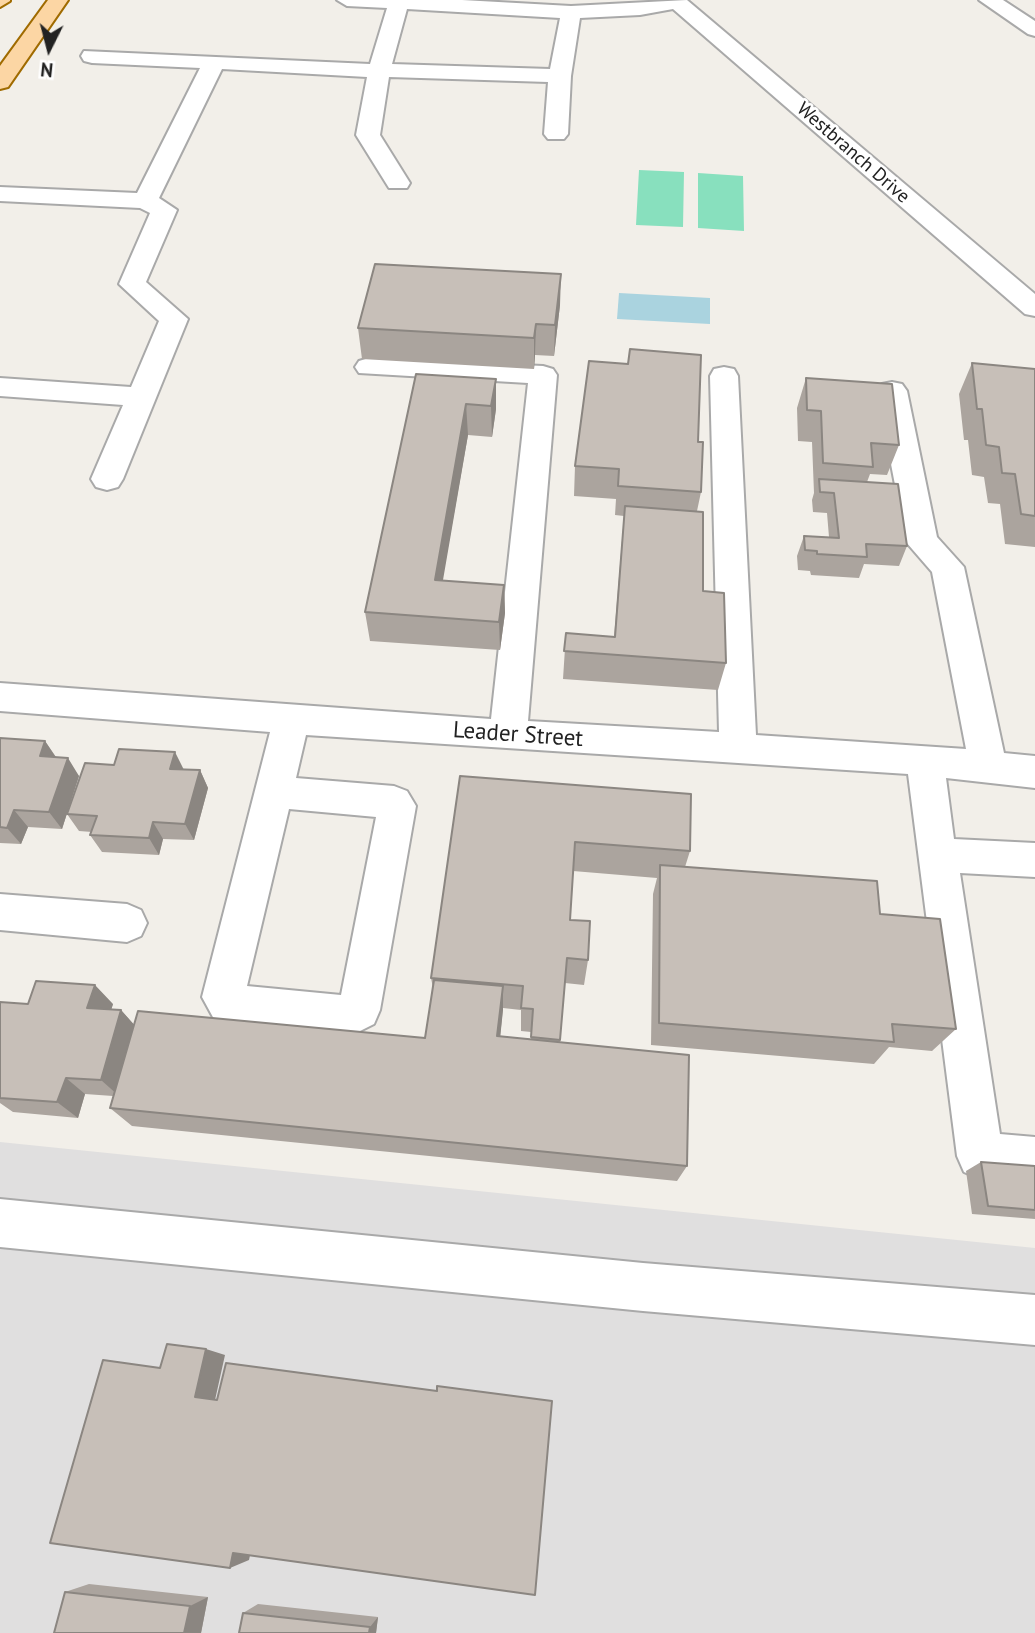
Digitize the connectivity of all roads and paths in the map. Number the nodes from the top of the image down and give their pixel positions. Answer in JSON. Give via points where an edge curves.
{"nodes":[{"id":1,"x":58,"y":0,"type":"edge"},
{"id":2,"x":347,"y":0,"type":"edge"},
{"id":3,"x":989,"y":0,"type":"edge"},
{"id":4,"x":676,"y":1,"type":"edge"},
{"id":5,"x":399,"y":3,"type":"junction"},
{"id":6,"x":455,"y":3,"type":"edge"},
{"id":7,"x":571,"y":12,"type":"junction"},
{"id":8,"x":1035,"y":30,"type":"edge"},
{"id":9,"x":92,"y":56,"type":"dead end"},
{"id":10,"x":214,"y":63,"type":"junction"},
{"id":11,"x":379,"y":71,"type":"junction"},
{"id":12,"x":561,"y":76,"type":"junction"},
{"id":13,"x":0,"y":82,"type":"edge"},
{"id":14,"x":556,"y":134,"type":"dead end"},
{"id":15,"x":398,"y":183,"type":"dead end"},
{"id":16,"x":0,"y":194,"type":"edge"},
{"id":17,"x":145,"y":201,"type":"junction"},
{"id":18,"x":1033,"y":310,"type":"edge"},
{"id":19,"x":369,"y":367,"type":"dead end"},
{"id":20,"x":724,"y":376,"type":"dead end"},
{"id":21,"x":0,"y":387,"type":"edge"},
{"id":22,"x":892,"y":390,"type":"edge"},
{"id":23,"x":143,"y":397,"type":"junction"},
{"id":24,"x":107,"y":479,"type":"dead end"},
{"id":25,"x":0,"y":697,"type":"edge"},
{"id":26,"x":292,"y":719,"type":"junction"},
{"id":27,"x":508,"y":735,"type":"junction"},
{"id":28,"x":738,"y":749,"type":"junction"},
{"id":29,"x":925,"y":760,"type":"junction"},
{"id":30,"x":988,"y":768,"type":"junction"},
{"id":31,"x":1035,"y":772,"type":"edge"},
{"id":32,"x":273,"y":792,"type":"junction"},
{"id":33,"x":937,"y":855,"type":"junction"},
{"id":34,"x":1035,"y":860,"type":"edge"},
{"id":35,"x":0,"y":912,"type":"edge"},
{"id":36,"x":127,"y":923,"type":"dead end"},
{"id":37,"x":1035,"y":1160,"type":"edge"},
{"id":38,"x":0,"y":1223,"type":"edge"},
{"id":39,"x":1035,"y":1320,"type":"edge"}],
"edges":[{"from":1,"to":13,"type":"main road"},
{"from":2,"to":5,"type":"street"},
{"from":3,"to":8,"type":"street"},
{"from":4,"to":7,"type":"street","via":[[640,9]]},
{"from":4,"to":18,"type":"street","name":"Westbranch Drive"},
{"from":5,"to":6,"type":"street"},
{"from":5,"to":11,"type":"street"},
{"from":6,"to":7,"type":"street"},
{"from":7,"to":12,"type":"street"},
{"from":9,"to":10,"type":"street"},
{"from":10,"to":11,"type":"street"},
{"from":10,"to":17,"type":"street"},
{"from":11,"to":12,"type":"street"},
{"from":11,"to":15,"type":"street","via":[[368,135]]},
{"from":12,"to":14,"type":"street"},
{"from":16,"to":17,"type":"street"},
{"from":17,"to":23,"type":"street","via":[[164,210],[132,284],[174,319]]},
{"from":19,"to":27,"type":"street","via":[[543,375]]},
{"from":20,"to":28,"type":"street"},
{"from":21,"to":23,"type":"street"},
{"from":22,"to":30,"type":"street","via":[[922,542],[948,567]]},
{"from":23,"to":24,"type":"street"},
{"from":25,"to":26,"type":"street","name":"Leader Street"},
{"from":26,"to":27,"type":"street","name":"Leader Street"},
{"from":26,"to":32,"type":"street"},
{"from":27,"to":28,"type":"street","name":"Leader Street"},
{"from":28,"to":29,"type":"street","name":"Leader Street"},
{"from":29,"to":30,"type":"street","name":"Leader Street"},
{"from":29,"to":33,"type":"street"},
{"from":30,"to":31,"type":"street","name":"Leader Street"},
{"from":32,"to":32,"type":"street","via":[[223,997],[229,1004],[351,1016],[359,1010],[397,806],[394,802]]},
{"from":33,"to":34,"type":"street"},
{"from":33,"to":37,"type":"street","via":[[980,1156]]},
{"from":35,"to":36,"type":"street"},
{"from":38,"to":39,"type":"street","via":[[643,1287]]}]}
